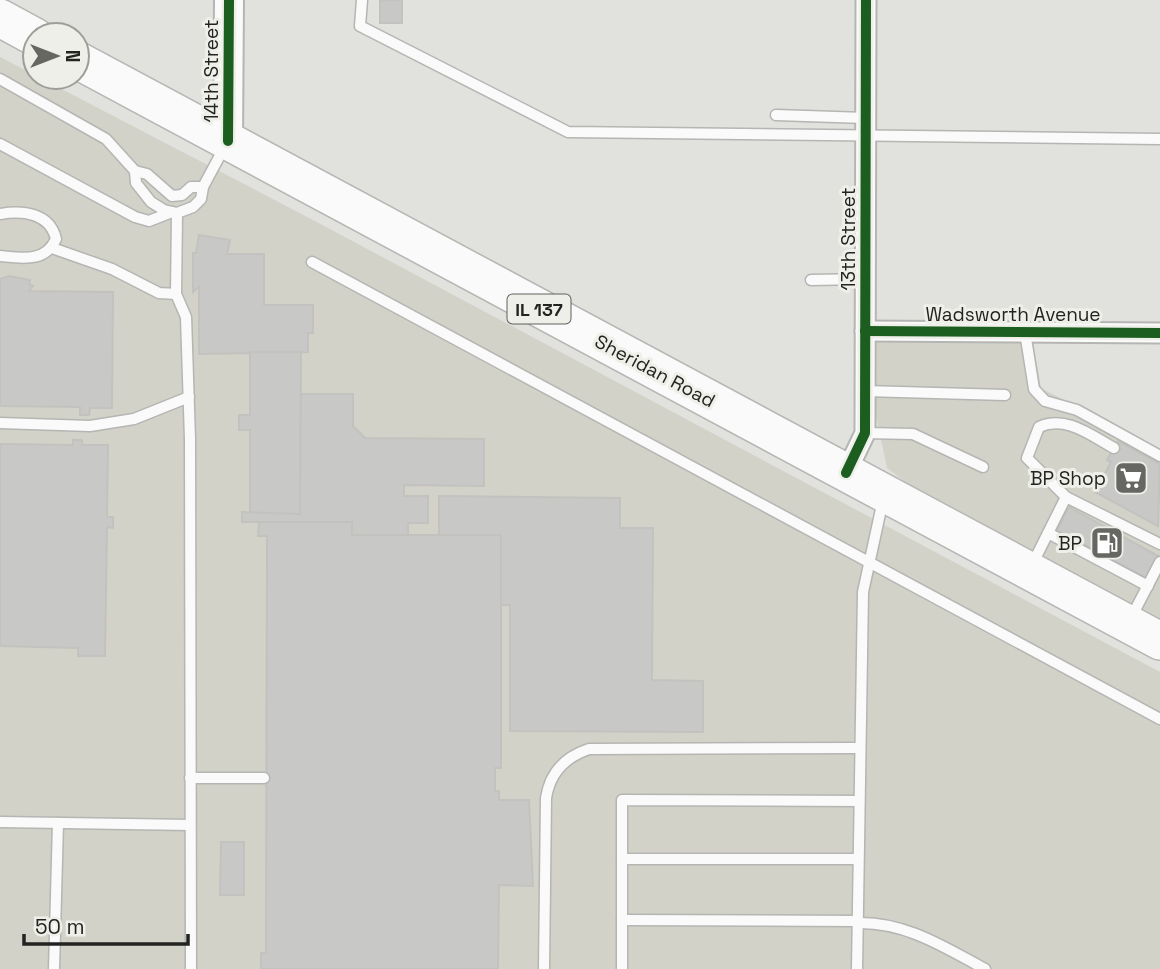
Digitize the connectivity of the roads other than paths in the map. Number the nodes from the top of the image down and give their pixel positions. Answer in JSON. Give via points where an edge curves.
{"nodes":[{"id":1,"x":229,"y":0,"type":"edge"},
{"id":2,"x":362,"y":0,"type":"edge"},
{"id":3,"x":866,"y":0,"type":"edge"},
{"id":4,"x":0,"y":18,"type":"edge"},
{"id":5,"x":21,"y":29,"type":"edge"},
{"id":6,"x":91,"y":68,"type":"edge"},
{"id":7,"x":0,"y":79,"type":"edge"},
{"id":8,"x":776,"y":115,"type":"dead end"},
{"id":9,"x":865,"y":127,"type":"junction"},
{"id":10,"x":1160,"y":139,"type":"edge"},
{"id":11,"x":228,"y":141,"type":"junction"},
{"id":12,"x":0,"y":144,"type":"edge"},
{"id":13,"x":135,"y":171,"type":"junction"},
{"id":14,"x":203,"y":187,"type":"junction"},
{"id":15,"x":174,"y":212,"type":"junction"},
{"id":16,"x":0,"y":214,"type":"edge"},
{"id":17,"x":52,"y":247,"type":"junction"},
{"id":18,"x":0,"y":256,"type":"edge"},
{"id":19,"x":312,"y":262,"type":"dead end"},
{"id":20,"x":865,"y":279,"type":"junction"},
{"id":21,"x":811,"y":280,"type":"dead end"},
{"id":22,"x":176,"y":294,"type":"junction"},
{"id":23,"x":865,"y":331,"type":"junction"},
{"id":24,"x":1025,"y":332,"type":"junction"},
{"id":25,"x":1160,"y":333,"type":"edge"},
{"id":26,"x":865,"y":391,"type":"junction"},
{"id":27,"x":1005,"y":395,"type":"dead end"},
{"id":28,"x":188,"y":397,"type":"junction"},
{"id":29,"x":0,"y":423,"type":"edge"},
{"id":30,"x":865,"y":433,"type":"junction"},
{"id":31,"x":1114,"y":448,"type":"dead end"},
{"id":32,"x":1160,"y":456,"type":"edge"},
{"id":33,"x":984,"y":467,"type":"dead end"},
{"id":34,"x":846,"y":473,"type":"junction"},
{"id":35,"x":884,"y":493,"type":"junction"},
{"id":36,"x":1066,"y":497,"type":"junction"},
{"id":37,"x":1048,"y":533,"type":"junction"},
{"id":38,"x":1160,"y":544,"type":"edge"},
{"id":39,"x":1160,"y":562,"type":"edge"},
{"id":40,"x":870,"y":563,"type":"junction"},
{"id":41,"x":1029,"y":571,"type":"junction"},
{"id":42,"x":1148,"y":586,"type":"junction"},
{"id":43,"x":1128,"y":624,"type":"junction"},
{"id":44,"x":1160,"y":641,"type":"edge"},
{"id":45,"x":1160,"y":719,"type":"edge"},
{"id":46,"x":860,"y":748,"type":"junction"},
{"id":47,"x":190,"y":778,"type":"junction"},
{"id":48,"x":264,"y":778,"type":"dead end"},
{"id":49,"x":859,"y":801,"type":"junction"},
{"id":50,"x":0,"y":822,"type":"edge"},
{"id":51,"x":58,"y":823,"type":"junction"},
{"id":52,"x":190,"y":825,"type":"junction"},
{"id":53,"x":622,"y":859,"type":"junction"},
{"id":54,"x":858,"y":859,"type":"junction"},
{"id":55,"x":622,"y":919,"type":"junction"},
{"id":56,"x":858,"y":922,"type":"junction"},
{"id":57,"x":54,"y":969,"type":"edge"},
{"id":58,"x":191,"y":969,"type":"edge"},
{"id":59,"x":544,"y":969,"type":"edge"},
{"id":60,"x":622,"y":969,"type":"edge"},
{"id":61,"x":858,"y":969,"type":"edge"},
{"id":62,"x":985,"y":969,"type":"edge"}],
"edges":[{"from":1,"to":11,"type":"street","name":"14th Street"},
{"from":2,"to":9,"type":"lane","via":[[360,26],[568,132]]},
{"from":3,"to":9,"type":"street","name":"13th Street"},
{"from":4,"to":5,"type":"highway"},
{"from":6,"to":11,"type":"highway","name":"Sheridan Road","number":"IL 137"},
{"from":7,"to":13,"type":"lane","via":[[106,139]]},
{"from":8,"to":9,"type":"lane"},
{"from":9,"to":10,"type":"lane"},
{"from":9,"to":20,"type":"street","name":"13th Street"},
{"from":11,"to":14,"type":"lane"},
{"from":11,"to":34,"type":"highway","name":"Sheridan Road","number":"IL 137"},
{"from":12,"to":15,"type":"lane","via":[[135,217],[149,221]]},
{"from":13,"to":14,"type":"lane","via":[[148,174],[172,196]]},
{"from":13,"to":15,"type":"lane","via":[[136,183],[151,202]]},
{"from":14,"to":15,"type":"lane","via":[[201,199],[193,207]]},
{"from":15,"to":22,"type":"lane"},
{"from":16,"to":17,"type":"lane","via":[[39,216],[54,233]]},
{"from":17,"to":18,"type":"lane","via":[[41,256]]},
{"from":17,"to":22,"type":"lane","via":[[159,293]]},
{"from":19,"to":40,"type":"lane"},
{"from":20,"to":21,"type":"lane"},
{"from":20,"to":23,"type":"street","name":"13th Street"},
{"from":22,"to":28,"type":"lane","via":[[186,317]]},
{"from":23,"to":24,"type":"street","name":"Wadsworth Avenue"},
{"from":23,"to":26,"type":"street","name":"13th Street"},
{"from":24,"to":25,"type":"street","name":"Wadsworth Avenue"},
{"from":24,"to":32,"type":"lane","via":[[1034,389],[1045,401],[1077,410]]},
{"from":26,"to":27,"type":"lane"},
{"from":26,"to":30,"type":"street","name":"13th Street"},
{"from":28,"to":29,"type":"lane","via":[[134,419],[90,426]]},
{"from":28,"to":47,"type":"lane"},
{"from":30,"to":33,"type":"lane","via":[[913,434]]},
{"from":30,"to":34,"type":"street","name":"13th Street"},
{"from":31,"to":36,"type":"lane","via":[[1067,423],[1039,427],[1027,458]]},
{"from":34,"to":35,"type":"highway","name":"Sheridan Road","number":"IL 137"},
{"from":35,"to":40,"type":"lane"},
{"from":35,"to":41,"type":"highway","name":"Sheridan Road","number":"IL 137"},
{"from":36,"to":37,"type":"lane"},
{"from":36,"to":38,"type":"lane"},
{"from":37,"to":41,"type":"lane"},
{"from":37,"to":42,"type":"lane"},
{"from":39,"to":42,"type":"lane"},
{"from":40,"to":45,"type":"lane"},
{"from":40,"to":46,"type":"lane","via":[[863,593]]},
{"from":41,"to":43,"type":"highway","name":"Sheridan Road","number":"IL 137"},
{"from":42,"to":43,"type":"lane"},
{"from":43,"to":44,"type":"highway","name":"Sheridan Road","number":"IL 137"},
{"from":46,"to":49,"type":"lane"},
{"from":46,"to":59,"type":"lane","via":[[589,749],[573,754],[549,781],[546,798]]},
{"from":47,"to":48,"type":"lane"},
{"from":47,"to":52,"type":"lane"},
{"from":49,"to":53,"type":"lane","via":[[622,800]]},
{"from":49,"to":54,"type":"lane"},
{"from":50,"to":51,"type":"lane"},
{"from":51,"to":52,"type":"lane"},
{"from":51,"to":57,"type":"lane"},
{"from":52,"to":58,"type":"lane"},
{"from":53,"to":54,"type":"lane"},
{"from":53,"to":55,"type":"lane"},
{"from":54,"to":56,"type":"lane"},
{"from":55,"to":56,"type":"lane"},
{"from":55,"to":60,"type":"lane"},
{"from":56,"to":61,"type":"lane"},
{"from":56,"to":62,"type":"lane","via":[[919,933]]}]}
